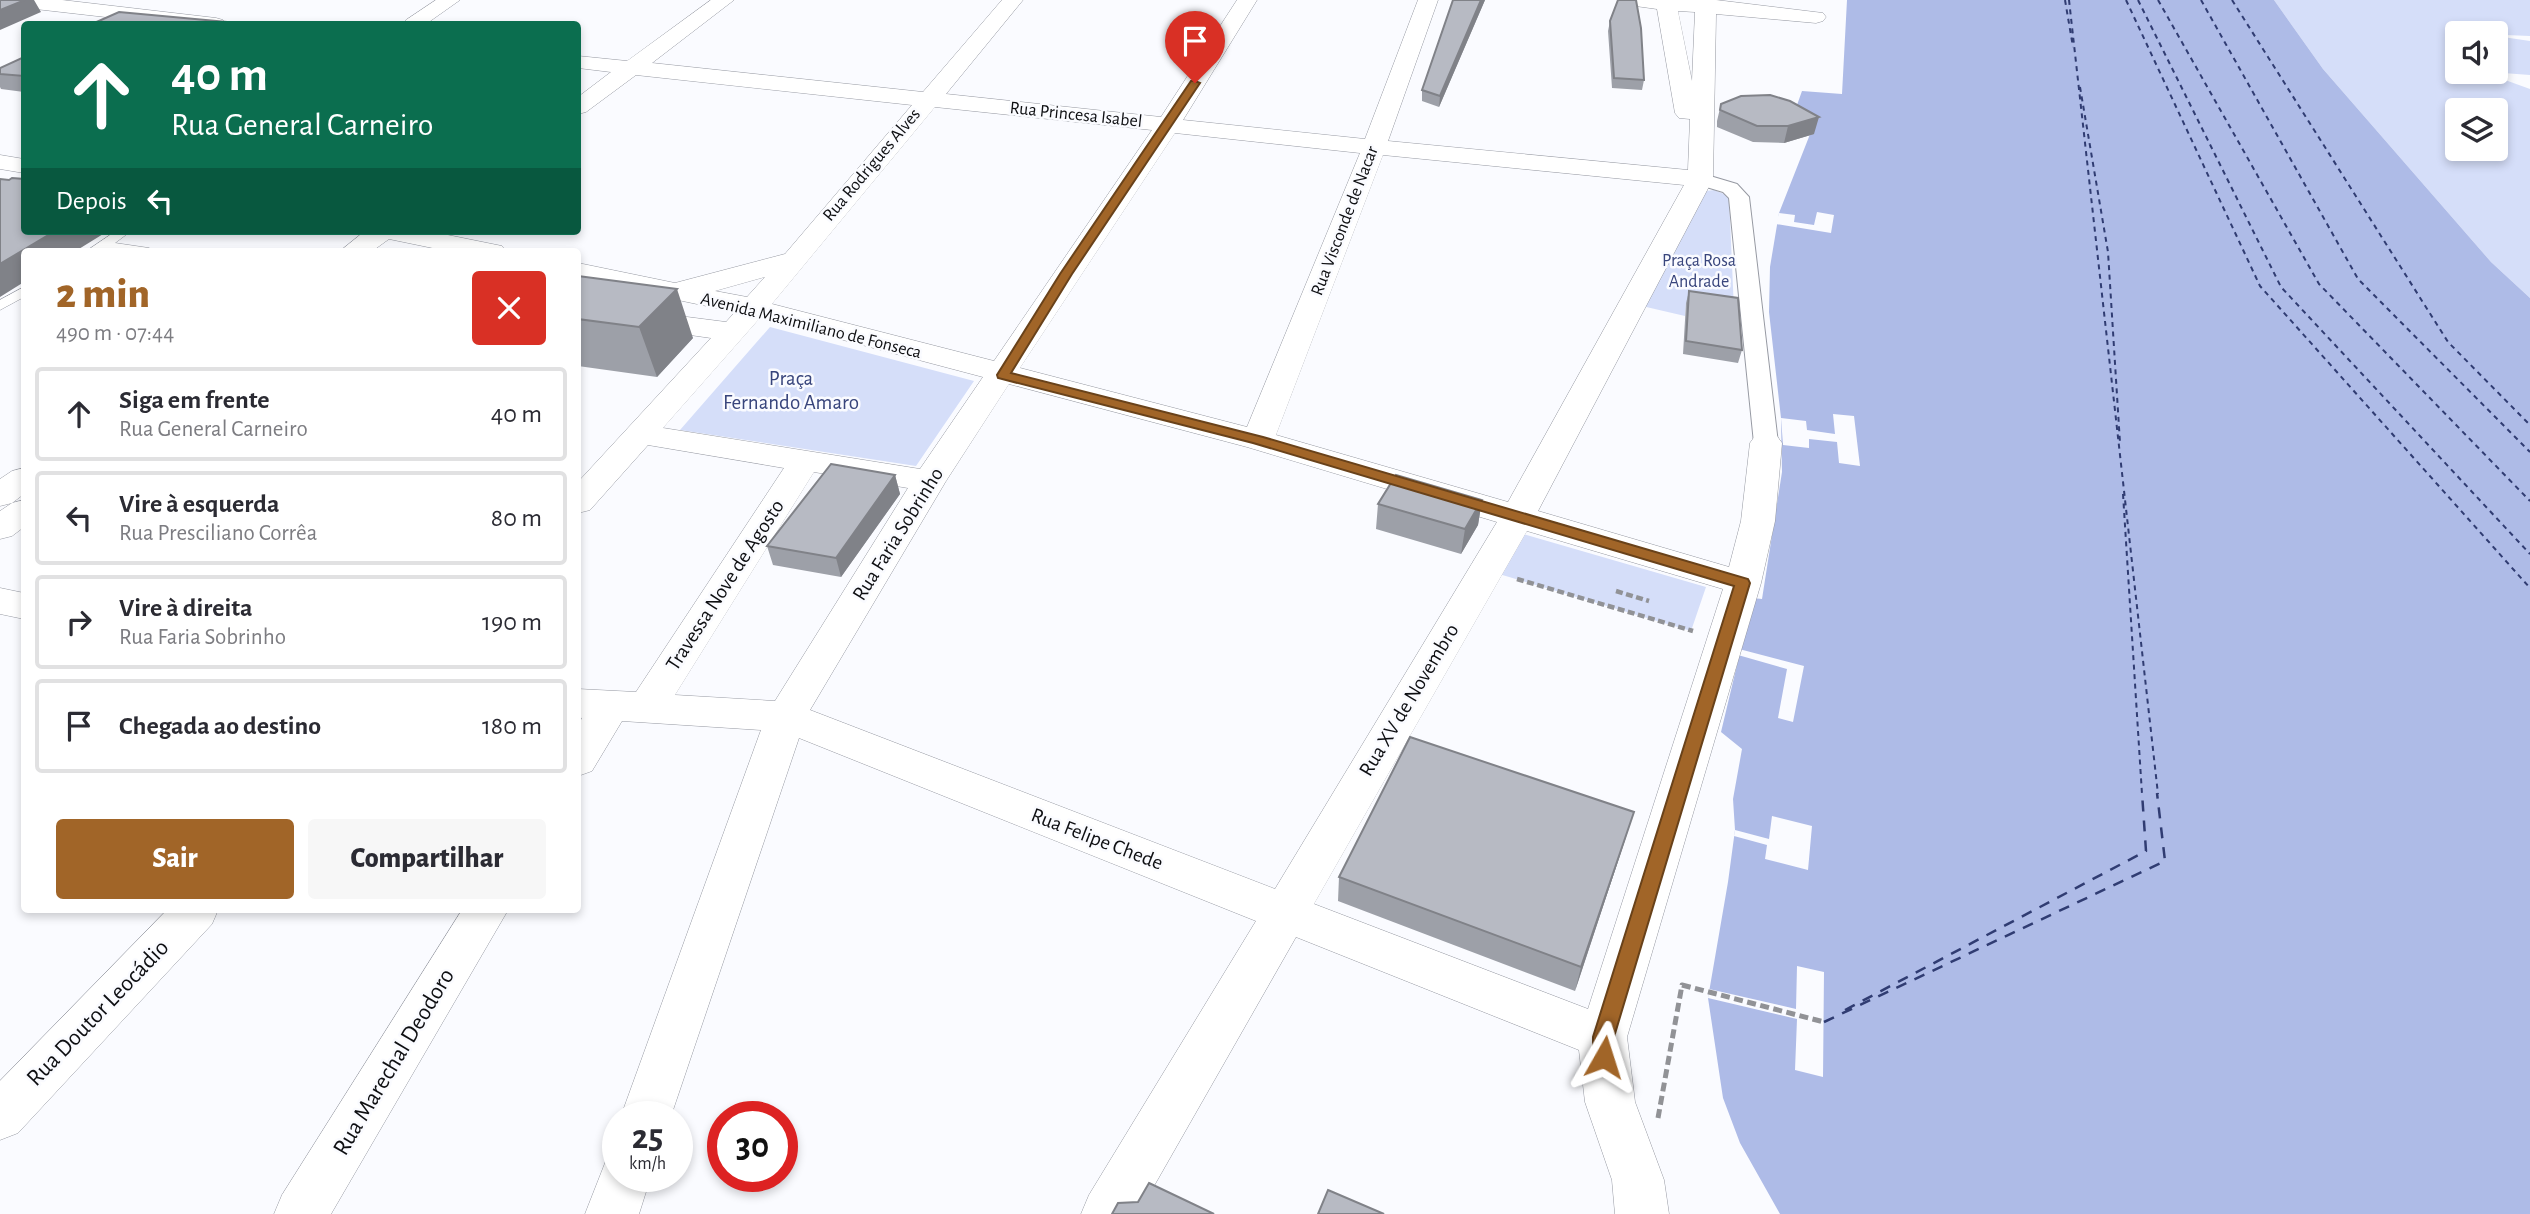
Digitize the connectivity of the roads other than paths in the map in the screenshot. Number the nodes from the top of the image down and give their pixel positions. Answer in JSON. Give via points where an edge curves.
{"nodes":[{"id":1,"x":9,"y":0,"type":"edge"},
{"id":2,"x":141,"y":0,"type":"edge"},
{"id":3,"x":450,"y":0,"type":"edge"},
{"id":4,"x":724,"y":0,"type":"edge"},
{"id":5,"x":1013,"y":0,"type":"edge"},
{"id":6,"x":1247,"y":0,"type":"edge"},
{"id":7,"x":1427,"y":0,"type":"edge"},
{"id":8,"x":1628,"y":0,"type":"edge"},
{"id":9,"x":1666,"y":3,"type":"junction"},
{"id":10,"x":1705,"y":3,"type":"edge"},
{"id":11,"x":115,"y":14,"type":"junction"},
{"id":12,"x":1816,"y":17,"type":"dead end"},
{"id":13,"x":101,"y":21,"type":"edge"},
{"id":14,"x":186,"y":21,"type":"edge"},
{"id":15,"x":418,"y":21,"type":"edge"},
{"id":16,"x":581,"y":62,"type":"edge"},
{"id":17,"x":629,"y":67,"type":"junction"},
{"id":18,"x":929,"y":98,"type":"junction"},
{"id":19,"x":581,"y":105,"type":"edge"},
{"id":20,"x":1168,"y":125,"type":"junction"},
{"id":21,"x":1374,"y":147,"type":"junction"},
{"id":22,"x":0,"y":162,"type":"edge"},
{"id":23,"x":21,"y":166,"type":"edge"},
{"id":24,"x":1700,"y":179,"type":"junction"},
{"id":25,"x":119,"y":235,"type":"edge"},
{"id":26,"x":377,"y":235,"type":"edge"},
{"id":27,"x":400,"y":235,"type":"edge"},
{"id":28,"x":425,"y":244,"type":"edge"},
{"id":29,"x":99,"y":248,"type":"edge"},
{"id":30,"x":359,"y":248,"type":"edge"},
{"id":31,"x":469,"y":248,"type":"edge"},
{"id":32,"x":793,"y":259,"type":"junction"},
{"id":33,"x":581,"y":272,"type":"edge"},
{"id":34,"x":664,"y":291,"type":"junction"},
{"id":35,"x":21,"y":293,"type":"edge"},
{"id":36,"x":0,"y":306,"type":"edge"},
{"id":37,"x":752,"y":307,"type":"junction"},
{"id":38,"x":581,"y":311,"type":"edge"},
{"id":39,"x":733,"y":332,"type":"junction"},
{"id":40,"x":1003,"y":375,"type":"junction"},
{"id":41,"x":640,"y":435,"type":"junction"},
{"id":42,"x":1258,"y":440,"type":"junction"},
{"id":43,"x":1766,"y":443,"type":"joint"},
{"id":44,"x":804,"y":462,"type":"junction"},
{"id":45,"x":21,"y":480,"type":"edge"},
{"id":46,"x":929,"y":481,"type":"junction"},
{"id":47,"x":0,"y":495,"type":"edge"},
{"id":48,"x":581,"y":499,"type":"edge"},
{"id":49,"x":21,"y":512,"type":"edge"},
{"id":50,"x":1517,"y":518,"type":"junction"},
{"id":51,"x":0,"y":528,"type":"edge"},
{"id":52,"x":1743,"y":583,"type":"junction"},
{"id":53,"x":0,"y":601,"type":"edge"},
{"id":54,"x":21,"y":605,"type":"edge"},
{"id":55,"x":611,"y":705,"type":"edge"},
{"id":56,"x":786,"y":717,"type":"junction"},
{"id":57,"x":581,"y":755,"type":"edge"},
{"id":58,"x":193,"y":913,"type":"edge"},
{"id":59,"x":484,"y":913,"type":"edge"},
{"id":60,"x":1285,"y":913,"type":"junction"},
{"id":61,"x":1604,"y":1037,"type":"junction"},
{"id":62,"x":651,"y":1101,"type":"edge"},
{"id":63,"x":0,"y":1116,"type":"edge"},
{"id":64,"x":620,"y":1192,"type":"edge"},
{"id":65,"x":301,"y":1214,"type":"edge"},
{"id":66,"x":612,"y":1214,"type":"edge"},
{"id":67,"x":1108,"y":1214,"type":"edge"},
{"id":68,"x":1642,"y":1214,"type":"edge"}],
"edges":[{"from":1,"to":11,"type":"street"},
{"from":2,"to":11,"type":"street"},
{"from":3,"to":15,"type":"street"},
{"from":4,"to":17,"type":"street"},
{"from":5,"to":18,"type":"street","name":"Rua Rodrigues Alves"},
{"from":6,"to":20,"type":"street","name":"Rua Faria Sobrinho"},
{"from":7,"to":21,"type":"street","name":"Rua Visconde de Nacar"},
{"from":8,"to":9,"type":"street"},
{"from":9,"to":10,"type":"street"},
{"from":9,"to":24,"type":"street"},
{"from":10,"to":12,"type":"street"},
{"from":10,"to":24,"type":"street"},
{"from":11,"to":13,"type":"street"},
{"from":11,"to":14,"type":"street"},
{"from":16,"to":17,"type":"street","name":"Rua Princesa Isabel"},
{"from":17,"to":18,"type":"street","name":"Rua Princesa Isabel"},
{"from":17,"to":19,"type":"street"},
{"from":18,"to":20,"type":"street","name":"Rua Princesa Isabel"},
{"from":18,"to":32,"type":"street","name":"Rua Rodrigues Alves"},
{"from":20,"to":21,"type":"street","name":"Rua Princesa Isabel"},
{"from":20,"to":40,"type":"street","name":"Rua Faria Sobrinho"},
{"from":21,"to":24,"type":"street","name":"Rua Princesa Isabel"},
{"from":21,"to":42,"type":"street","name":"Rua Visconde de Nacar"},
{"from":22,"to":23,"type":"street"},
{"from":24,"to":43,"type":"street","via":[[1730,188],[1739,197]]},
{"from":24,"to":50,"type":"street","name":"Rua XV de Novembro"},
{"from":25,"to":29,"type":"lane"},
{"from":26,"to":30,"type":"street"},
{"from":27,"to":28,"type":"street"},
{"from":28,"to":31,"type":"street"},
{"from":32,"to":34,"type":"street","via":[[718,282]]},
{"from":32,"to":37,"type":"street","name":"Rua Rodrigues Alves"},
{"from":33,"to":34,"type":"street","name":"Avenida Maximiliano de Fonseca"},
{"from":34,"to":37,"type":"street","name":"Avenida Maximiliano de Fonseca"},
{"from":35,"to":36,"type":"lane"},
{"from":37,"to":39,"type":"street","name":"Rua Rodrigues Alves"},
{"from":37,"to":40,"type":"street","name":"Avenida Maximiliano de Fonseca"},
{"from":38,"to":39,"type":"street"},
{"from":39,"to":41,"type":"street"},
{"from":40,"to":42,"type":"street","name":"Avenida Maximiliano de Fonseca"},
{"from":40,"to":46,"type":"street","name":"Rua Faria Sobrinho"},
{"from":41,"to":44,"type":"street"},
{"from":41,"to":48,"type":"street"},
{"from":42,"to":50,"type":"street","name":"Avenida Maximiliano de Fonseca"},
{"from":43,"to":52,"type":"street","via":[[1758,521]]},
{"from":44,"to":46,"type":"street"},
{"from":44,"to":55,"type":"street","name":"Travessa Nove de Agosto"},
{"from":45,"to":47,"type":"street"},
{"from":46,"to":56,"type":"street","name":"Rua Faria Sobrinho"},
{"from":49,"to":51,"type":"street"},
{"from":50,"to":52,"type":"street","name":"Avenida Maximiliano de Fonseca"},
{"from":50,"to":60,"type":"street","name":"Rua XV de Novembro"},
{"from":52,"to":61,"type":"street"},
{"from":53,"to":54,"type":"street"},
{"from":55,"to":56,"type":"street","name":"Rua Felipe Chede"},
{"from":55,"to":57,"type":"street"},
{"from":56,"to":60,"type":"street","name":"Rua Felipe Chede"},
{"from":56,"to":62,"type":"street","name":"Rua Faria Sobrinho"},
{"from":58,"to":63,"type":"street","name":"Rua Doutor Leocádio"},
{"from":59,"to":65,"type":"street","name":"Rua Marechal Deodoro"},
{"from":60,"to":61,"type":"street","name":"Rua Felipe Chede"},
{"from":60,"to":67,"type":"street","name":"Rua XV de Novembro"},
{"from":61,"to":68,"type":"street","via":[[1604,1078],[1637,1179]]},
{"from":64,"to":66,"type":"street"}]}
